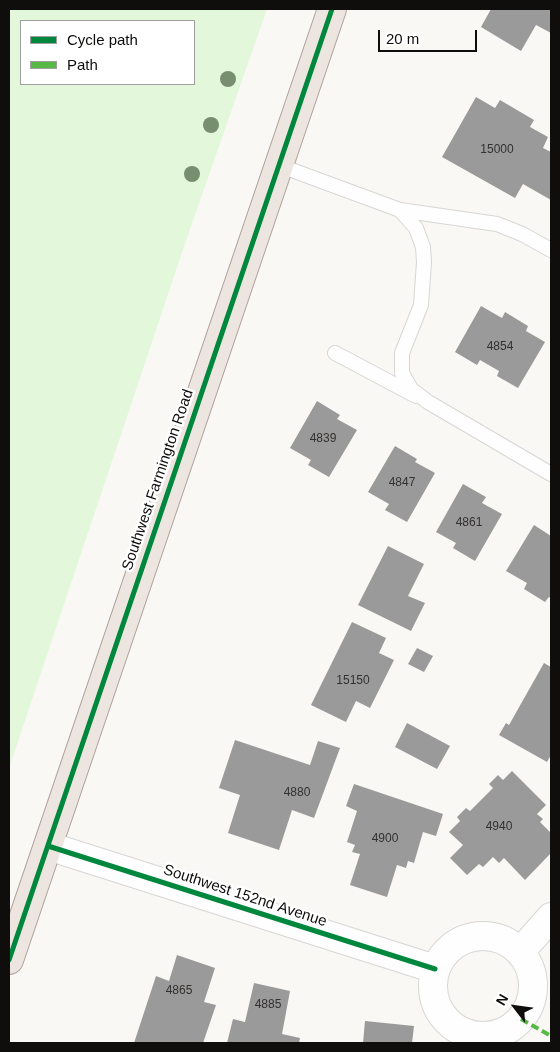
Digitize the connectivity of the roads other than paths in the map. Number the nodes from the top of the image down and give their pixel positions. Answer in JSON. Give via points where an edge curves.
{"nodes":[{"id":1,"x":332,"y":9,"type":"edge"},
{"id":2,"x":278,"y":164,"type":"junction"},
{"id":3,"x":400,"y":210,"type":"junction"},
{"id":4,"x":551,"y":250,"type":"edge"},
{"id":5,"x":335,"y":353,"type":"dead end"},
{"id":6,"x":428,"y":402,"type":"junction"},
{"id":7,"x":551,"y":474,"type":"edge"},
{"id":8,"x":48,"y":846,"type":"junction"},
{"id":9,"x":551,"y":917,"type":"edge"},
{"id":10,"x":520,"y":952,"type":"junction"},
{"id":11,"x":9,"y":960,"type":"edge"},
{"id":12,"x":435,"y":969,"type":"junction"}],
"edges":[{"from":1,"to":2,"type":"main road","name":"Southwest Farmington Road"},
{"from":2,"to":3,"type":"lane"},
{"from":2,"to":8,"type":"main road","name":"Southwest Farmington Road"},
{"from":3,"to":4,"type":"lane","via":[[497,224]]},
{"from":3,"to":6,"type":"lane","via":[[416,228],[424,262],[421,305],[402,353],[402,373],[411,389]]},
{"from":5,"to":6,"type":"lane"},
{"from":6,"to":7,"type":"lane"},
{"from":8,"to":11,"type":"main road","name":"Southwest Farmington Road"},
{"from":8,"to":12,"type":"street","name":"Southwest 152nd Avenue"},
{"from":9,"to":10,"type":"street"},
{"from":10,"to":12,"type":"street","via":[[499,938],[473,936],[450,947]]},
{"from":10,"to":12,"type":"street","via":[[532,973],[534,985],[530,1003],[513,1027],[491,1036],[480,1037],[457,1030],[440,1014],[432,992]]}]}
